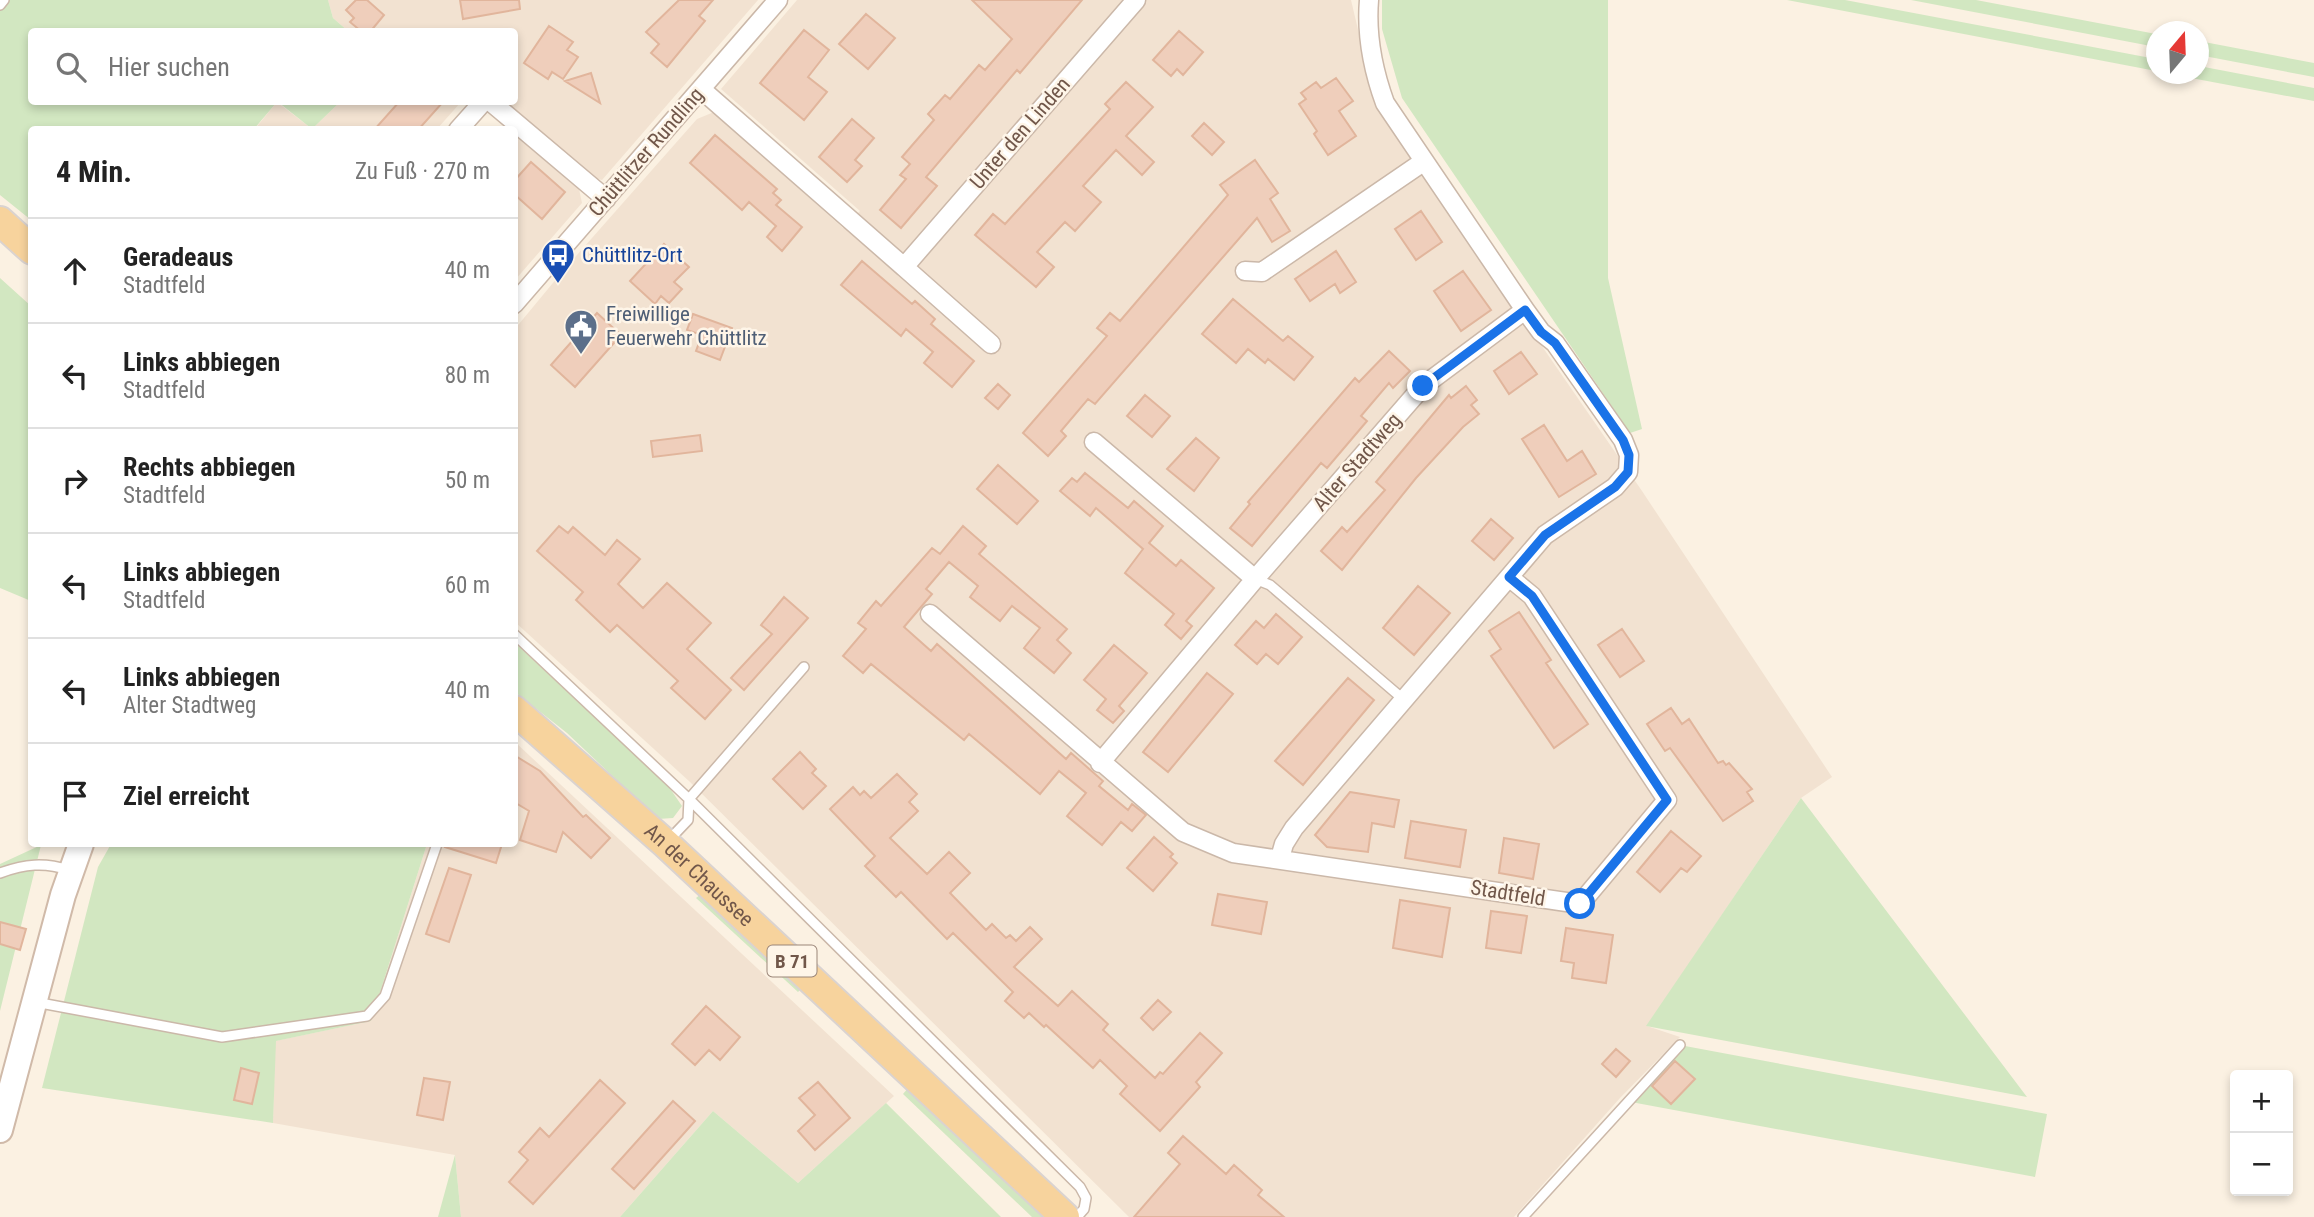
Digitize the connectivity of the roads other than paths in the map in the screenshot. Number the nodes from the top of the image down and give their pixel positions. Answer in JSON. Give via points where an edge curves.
{"nodes":[{"id":1,"x":4,"y":0,"type":"edge"},
{"id":2,"x":778,"y":0,"type":"edge"},
{"id":3,"x":1136,"y":0,"type":"edge"},
{"id":4,"x":1369,"y":0,"type":"edge"},
{"id":5,"x":0,"y":5,"type":"edge"},
{"id":6,"x":701,"y":89,"type":"junction"},
{"id":7,"x":480,"y":105,"type":"edge"},
{"id":8,"x":495,"y":105,"type":"edge"},
{"id":9,"x":462,"y":126,"type":"edge"},
{"id":10,"x":1423,"y":162,"type":"junction"},
{"id":11,"x":606,"y":199,"type":"junction"},
{"id":12,"x":0,"y":221,"type":"edge"},
{"id":13,"x":28,"y":246,"type":"edge"},
{"id":14,"x":904,"y":267,"type":"junction"},
{"id":15,"x":1245,"y":271,"type":"dead end"},
{"id":16,"x":518,"y":299,"type":"edge"},
{"id":17,"x":1525,"y":310,"type":"junction"},
{"id":18,"x":991,"y":344,"type":"dead end"},
{"id":19,"x":1094,"y":442,"type":"dead end"},
{"id":20,"x":1509,"y":577,"type":"junction"},
{"id":21,"x":1255,"y":579,"type":"junction"},
{"id":22,"x":930,"y":614,"type":"dead end"},
{"id":23,"x":518,"y":638,"type":"edge"},
{"id":24,"x":804,"y":667,"type":"dead end"},
{"id":25,"x":1403,"y":699,"type":"junction"},
{"id":26,"x":518,"y":714,"type":"edge"},
{"id":27,"x":1100,"y":763,"type":"junction"},
{"id":28,"x":690,"y":799,"type":"junction"},
{"id":29,"x":666,"y":844,"type":"junction"},
{"id":30,"x":80,"y":847,"type":"edge"},
{"id":31,"x":436,"y":847,"type":"edge"},
{"id":32,"x":1280,"y":858,"type":"junction"},
{"id":33,"x":71,"y":871,"type":"junction"},
{"id":34,"x":0,"y":873,"type":"edge"},
{"id":35,"x":33,"y":1002,"type":"junction"},
{"id":36,"x":1680,"y":1045,"type":"dead end"},
{"id":37,"x":0,"y":1130,"type":"edge"},
{"id":38,"x":1065,"y":1217,"type":"edge"},
{"id":39,"x":1077,"y":1217,"type":"edge"},
{"id":40,"x":1523,"y":1217,"type":"edge"}],
"edges":[{"from":1,"to":5,"type":"lane"},
{"from":2,"to":6,"type":"street","name":"Chüttlitzer Rundling"},
{"from":3,"to":14,"type":"street","name":"Unter den Linden"},
{"from":4,"to":10,"type":"street","via":[[1375,76],[1385,103]]},
{"from":6,"to":11,"type":"street","name":"Chüttlitzer Rundling"},
{"from":6,"to":14,"type":"street"},
{"from":7,"to":9,"type":"street"},
{"from":8,"to":11,"type":"street"},
{"from":10,"to":15,"type":"street","via":[[1262,272]]},
{"from":10,"to":17,"type":"street"},
{"from":11,"to":16,"type":"street","name":"Chüttlitzer Rundling"},
{"from":12,"to":13,"type":"main road"},
{"from":14,"to":18,"type":"street"},
{"from":17,"to":20,"type":"street","via":[[1555,343],[1623,440],[1629,455],[1628,472],[1615,487],[1545,535]]},
{"from":17,"to":21,"type":"street","name":"Alter Stadtweg","via":[[1423,386]]},
{"from":19,"to":21,"type":"street"},
{"from":20,"to":25,"type":"street"},
{"from":20,"to":32,"type":"street","name":"Stadtfeld","via":[[1532,596],[1667,800],[1580,904]]},
{"from":21,"to":25,"type":"lane","via":[[1269,584]]},
{"from":21,"to":27,"type":"street","name":"Alter Stadtweg"},
{"from":22,"to":27,"type":"street"},
{"from":23,"to":28,"type":"lane"},
{"from":24,"to":28,"type":"lane"},
{"from":25,"to":32,"type":"street","via":[[1294,828]]},
{"from":26,"to":29,"type":"main road","name":"An der Chaussee","number":"B 71"},
{"from":27,"to":32,"type":"street","name":"Stadtfeld","via":[[1183,832],[1233,853]]},
{"from":28,"to":29,"type":"lane","via":[[688,820]]},
{"from":28,"to":39,"type":"lane","via":[[1080,1188],[1086,1198]]},
{"from":29,"to":38,"type":"main road","name":"An der Chaussee","number":"B 71"},
{"from":30,"to":33,"type":"street"},
{"from":31,"to":35,"type":"lane","via":[[385,996],[367,1016],[222,1037]]},
{"from":33,"to":34,"type":"lane","via":[[41,864]]},
{"from":33,"to":35,"type":"street"},
{"from":35,"to":37,"type":"street"},
{"from":36,"to":40,"type":"lane"}]}
